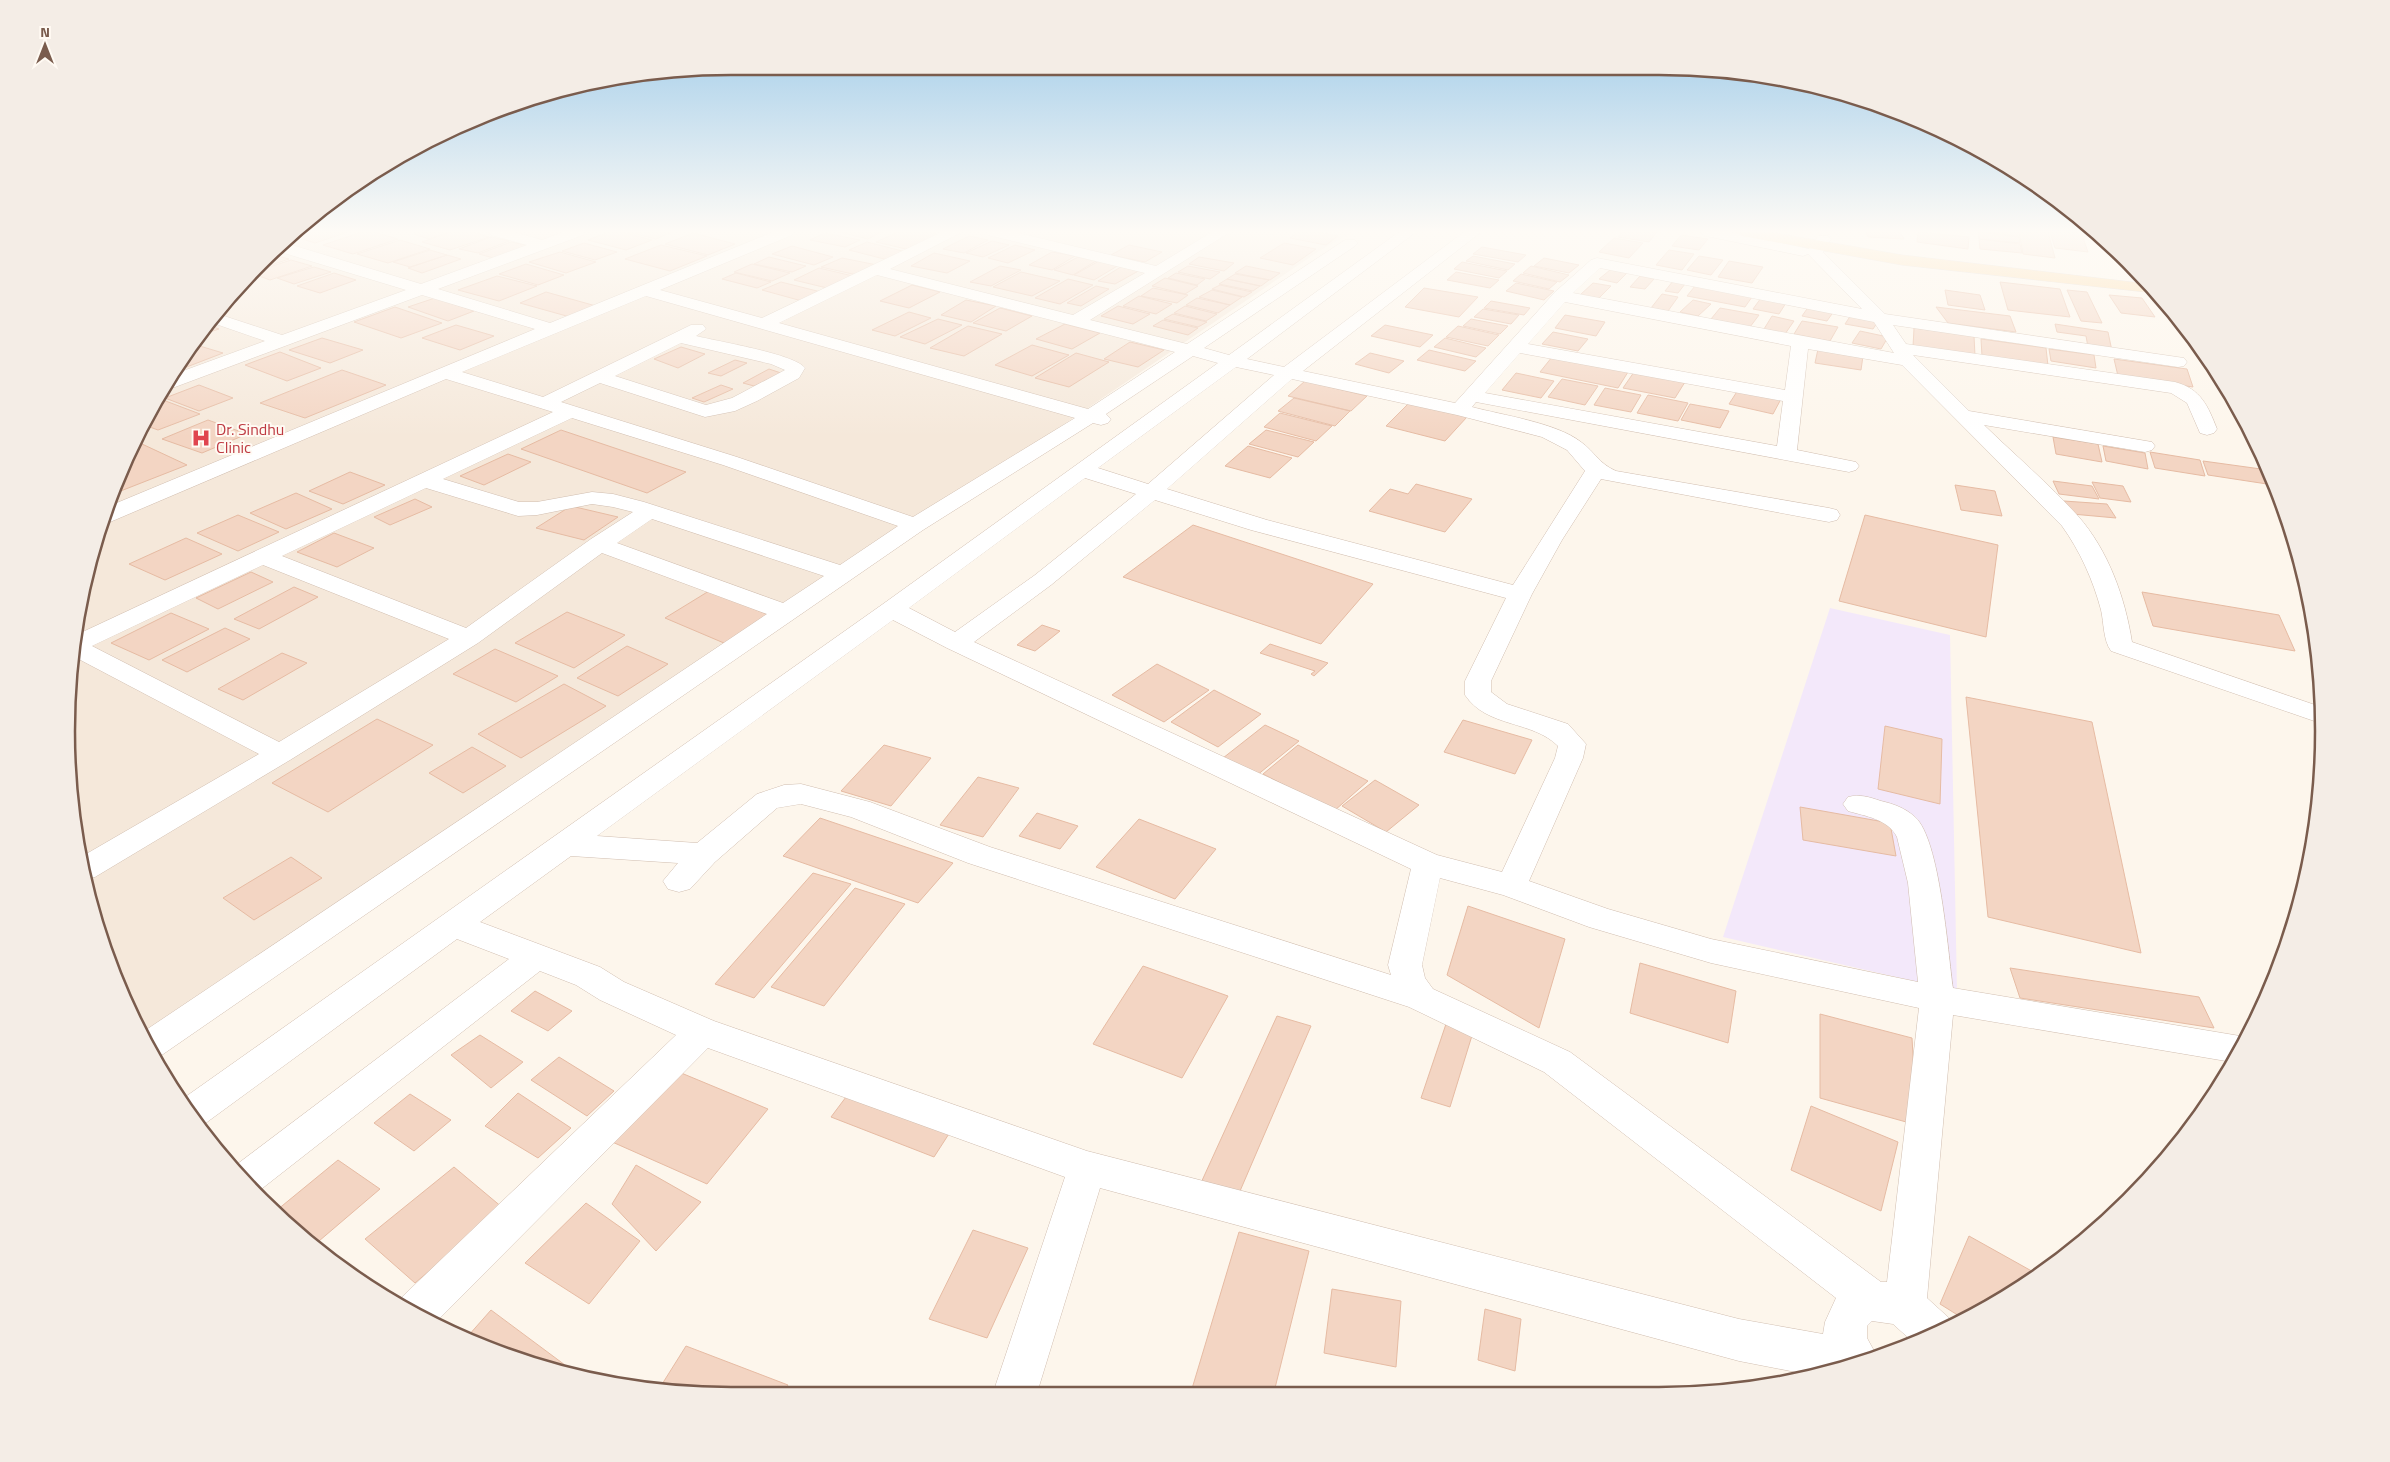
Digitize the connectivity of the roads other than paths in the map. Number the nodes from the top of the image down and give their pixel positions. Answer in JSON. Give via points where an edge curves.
{"nodes":[{"id":1,"x":389,"y":300,"type":"edge"},
{"id":2,"x":457,"y":300,"type":"edge"},
{"id":3,"x":623,"y":300,"type":"edge"},
{"id":4,"x":679,"y":300,"type":"edge"},
{"id":5,"x":813,"y":300,"type":"edge"},
{"id":6,"x":995,"y":300,"type":"edge"},
{"id":7,"x":1110,"y":300,"type":"edge"},
{"id":8,"x":1265,"y":300,"type":"edge"},
{"id":9,"x":1315,"y":300,"type":"edge"},
{"id":10,"x":1384,"y":300,"type":"edge"},
{"id":11,"x":1557,"y":300,"type":"edge"},
{"id":12,"x":1583,"y":300,"type":"edge"},
{"id":13,"x":1789,"y":300,"type":"edge"},
{"id":14,"x":1862,"y":300,"type":"edge"},
{"id":15,"x":728,"y":314,"type":"junction"},
{"id":16,"x":1880,"y":318,"type":"junction"},
{"id":17,"x":220,"y":320,"type":"edge"},
{"id":18,"x":1076,"y":321,"type":"junction"},
{"id":19,"x":763,"y":324,"type":"junction"},
{"id":20,"x":552,"y":329,"type":"junction"},
{"id":21,"x":681,"y":338,"type":"junction"},
{"id":22,"x":279,"y":340,"type":"junction"},
{"id":23,"x":1800,"y":342,"type":"junction"},
{"id":24,"x":1515,"y":348,"type":"junction"},
{"id":25,"x":1192,"y":350,"type":"junction"},
{"id":26,"x":1904,"y":354,"type":"junction"},
{"id":27,"x":1232,"y":361,"type":"junction"},
{"id":28,"x":2178,"y":362,"type":"dead end"},
{"id":29,"x":1289,"y":372,"type":"junction"},
{"id":30,"x":446,"y":373,"type":"junction"},
{"id":31,"x":597,"y":376,"type":"junction"},
{"id":32,"x":178,"y":379,"type":"edge"},
{"id":33,"x":1793,"y":397,"type":"junction"},
{"id":34,"x":545,"y":403,"type":"junction"},
{"id":35,"x":1465,"y":403,"type":"junction"},
{"id":36,"x":572,"y":411,"type":"junction"},
{"id":37,"x":1961,"y":415,"type":"junction"},
{"id":38,"x":1091,"y":416,"type":"junction"},
{"id":39,"x":2207,"y":428,"type":"dead end"},
{"id":40,"x":1138,"y":430,"type":"junction"},
{"id":41,"x":2145,"y":446,"type":"dead end"},
{"id":42,"x":1786,"y":455,"type":"junction"},
{"id":43,"x":1849,"y":466,"type":"dead end"},
{"id":44,"x":1082,"y":470,"type":"junction"},
{"id":45,"x":1596,"y":470,"type":"junction"},
{"id":46,"x":426,"y":480,"type":"junction"},
{"id":47,"x":1151,"y":492,"type":"junction"},
{"id":48,"x":113,"y":512,"type":"edge"},
{"id":49,"x":650,"y":512,"type":"junction"},
{"id":50,"x":1829,"y":515,"type":"dead end"},
{"id":51,"x":915,"y":525,"type":"junction"},
{"id":52,"x":599,"y":544,"type":"junction"},
{"id":53,"x":264,"y":557,"type":"junction"},
{"id":54,"x":843,"y":574,"type":"junction"},
{"id":55,"x":1520,"y":594,"type":"junction"},
{"id":56,"x":892,"y":609,"type":"junction"},
{"id":57,"x":786,"y":613,"type":"junction"},
{"id":58,"x":469,"y":638,"type":"junction"},
{"id":59,"x":82,"y":642,"type":"edge"},
{"id":60,"x":956,"y":643,"type":"junction"},
{"id":61,"x":80,"y":650,"type":"edge"},
{"id":62,"x":2315,"y":713,"type":"edge"},
{"id":63,"x":280,"y":754,"type":"junction"},
{"id":64,"x":1858,"y":804,"type":"dead end"},
{"id":65,"x":565,"y":845,"type":"junction"},
{"id":66,"x":704,"y":854,"type":"junction"},
{"id":67,"x":1428,"y":864,"type":"junction"},
{"id":68,"x":89,"y":866,"type":"edge"},
{"id":69,"x":679,"y":880,"type":"dead end"},
{"id":70,"x":1511,"y":886,"type":"junction"},
{"id":71,"x":454,"y":925,"type":"junction"},
{"id":72,"x":538,"y":956,"type":"junction"},
{"id":73,"x":1421,"y":998,"type":"junction"},
{"id":74,"x":1937,"y":999,"type":"junction"},
{"id":75,"x":702,"y":1031,"type":"junction"},
{"id":76,"x":155,"y":1043,"type":"edge"},
{"id":77,"x":2233,"y":1048,"type":"edge"},
{"id":78,"x":196,"y":1109,"type":"edge"},
{"id":79,"x":1086,"y":1168,"type":"junction"},
{"id":80,"x":250,"y":1177,"type":"edge"},
{"id":81,"x":420,"y":1308,"type":"edge"},
{"id":82,"x":1904,"y":1314,"type":"edge"},
{"id":83,"x":1854,"y":1357,"type":"edge"},
{"id":84,"x":1844,"y":1360,"type":"edge"},
{"id":85,"x":1017,"y":1387,"type":"edge"}],
"edges":[{"from":1,"to":22,"type":"street"},
{"from":2,"to":20,"type":"street"},
{"from":3,"to":20,"type":"street"},
{"from":4,"to":15,"type":"street"},
{"from":5,"to":19,"type":"street"},
{"from":6,"to":18,"type":"street"},
{"from":7,"to":18,"type":"street"},
{"from":8,"to":25,"type":"street"},
{"from":9,"to":27,"type":"street"},
{"from":10,"to":29,"type":"street"},
{"from":11,"to":24,"type":"street"},
{"from":12,"to":23,"type":"street"},
{"from":13,"to":16,"type":"street"},
{"from":14,"to":16,"type":"street"},
{"from":15,"to":19,"type":"street"},
{"from":15,"to":21,"type":"street"},
{"from":16,"to":26,"type":"street"},
{"from":16,"to":28,"type":"street"},
{"from":17,"to":22,"type":"street"},
{"from":18,"to":25,"type":"street"},
{"from":19,"to":38,"type":"street"},
{"from":20,"to":30,"type":"street"},
{"from":21,"to":31,"type":"street"},
{"from":21,"to":31,"type":"street","via":[[776,360],[796,368],[792,374],[721,410],[705,410]]},
{"from":22,"to":32,"type":"street"},
{"from":23,"to":26,"type":"street"},
{"from":23,"to":33,"type":"street"},
{"from":24,"to":33,"type":"street"},
{"from":24,"to":35,"type":"street"},
{"from":25,"to":27,"type":"street"},
{"from":25,"to":38,"type":"street"},
{"from":26,"to":37,"type":"street"},
{"from":26,"to":39,"type":"street","via":[[2175,388],[2188,392],[2194,398]]},
{"from":27,"to":29,"type":"street"},
{"from":27,"to":40,"type":"street"},
{"from":29,"to":35,"type":"street"},
{"from":29,"to":47,"type":"street"},
{"from":30,"to":34,"type":"street"},
{"from":30,"to":48,"type":"street"},
{"from":31,"to":34,"type":"street"},
{"from":33,"to":42,"type":"street"},
{"from":34,"to":36,"type":"street"},
{"from":35,"to":42,"type":"street"},
{"from":35,"to":45,"type":"street","via":[[1564,439]]},
{"from":36,"to":46,"type":"street"},
{"from":36,"to":51,"type":"street"},
{"from":37,"to":41,"type":"street"},
{"from":37,"to":62,"type":"street","via":[[2070,521],[2083,538],[2097,562],[2120,646]]},
{"from":38,"to":40,"type":"street"},
{"from":38,"to":51,"type":"street"},
{"from":40,"to":44,"type":"street"},
{"from":42,"to":43,"type":"street"},
{"from":44,"to":47,"type":"street"},
{"from":44,"to":56,"type":"street"},
{"from":45,"to":50,"type":"street","via":[[1631,480]]},
{"from":45,"to":55,"type":"street"},
{"from":46,"to":49,"type":"street","via":[[518,509],[533,510],[593,498]]},
{"from":46,"to":53,"type":"street"},
{"from":47,"to":55,"type":"street","via":[[1259,525]]},
{"from":47,"to":60,"type":"street","via":[[1043,580]]},
{"from":49,"to":52,"type":"street"},
{"from":49,"to":54,"type":"street"},
{"from":51,"to":54,"type":"street"},
{"from":52,"to":57,"type":"street"},
{"from":52,"to":58,"type":"street"},
{"from":53,"to":58,"type":"street"},
{"from":53,"to":59,"type":"street"},
{"from":54,"to":57,"type":"street"},
{"from":55,"to":70,"type":"street","via":[[1478,681],[1478,696],[1497,710],[1558,730],[1572,744],[1569,758]]},
{"from":56,"to":60,"type":"street"},
{"from":56,"to":65,"type":"street"},
{"from":57,"to":76,"type":"street"},
{"from":58,"to":63,"type":"street"},
{"from":60,"to":67,"type":"street"},
{"from":61,"to":63,"type":"street"},
{"from":63,"to":68,"type":"street"},
{"from":64,"to":74,"type":"street","via":[[1889,813],[1906,825],[1912,837],[1924,883]]},
{"from":65,"to":66,"type":"street"},
{"from":65,"to":71,"type":"street"},
{"from":66,"to":69,"type":"street"},
{"from":66,"to":73,"type":"street","via":[[767,801],[784,795],[802,794],[860,809],[979,855]]},
{"from":67,"to":70,"type":"street"},
{"from":67,"to":73,"type":"street","via":[[1405,965],[1408,982]]},
{"from":70,"to":74,"type":"street","via":[[1600,919],[1711,951]]},
{"from":71,"to":72,"type":"street"},
{"from":71,"to":78,"type":"street"},
{"from":72,"to":75,"type":"street","via":[[588,976],[612,991]]},
{"from":72,"to":80,"type":"street"},
{"from":73,"to":82,"type":"street","via":[[1558,1062]]},
{"from":74,"to":77,"type":"street"},
{"from":74,"to":82,"type":"street"},
{"from":75,"to":79,"type":"street"},
{"from":75,"to":81,"type":"street"},
{"from":79,"to":84,"type":"street","via":[[1739,1340]]},
{"from":79,"to":85,"type":"street"},
{"from":82,"to":83,"type":"street","via":[[1860,1304],[1850,1310],[1844,1334]]}]}
